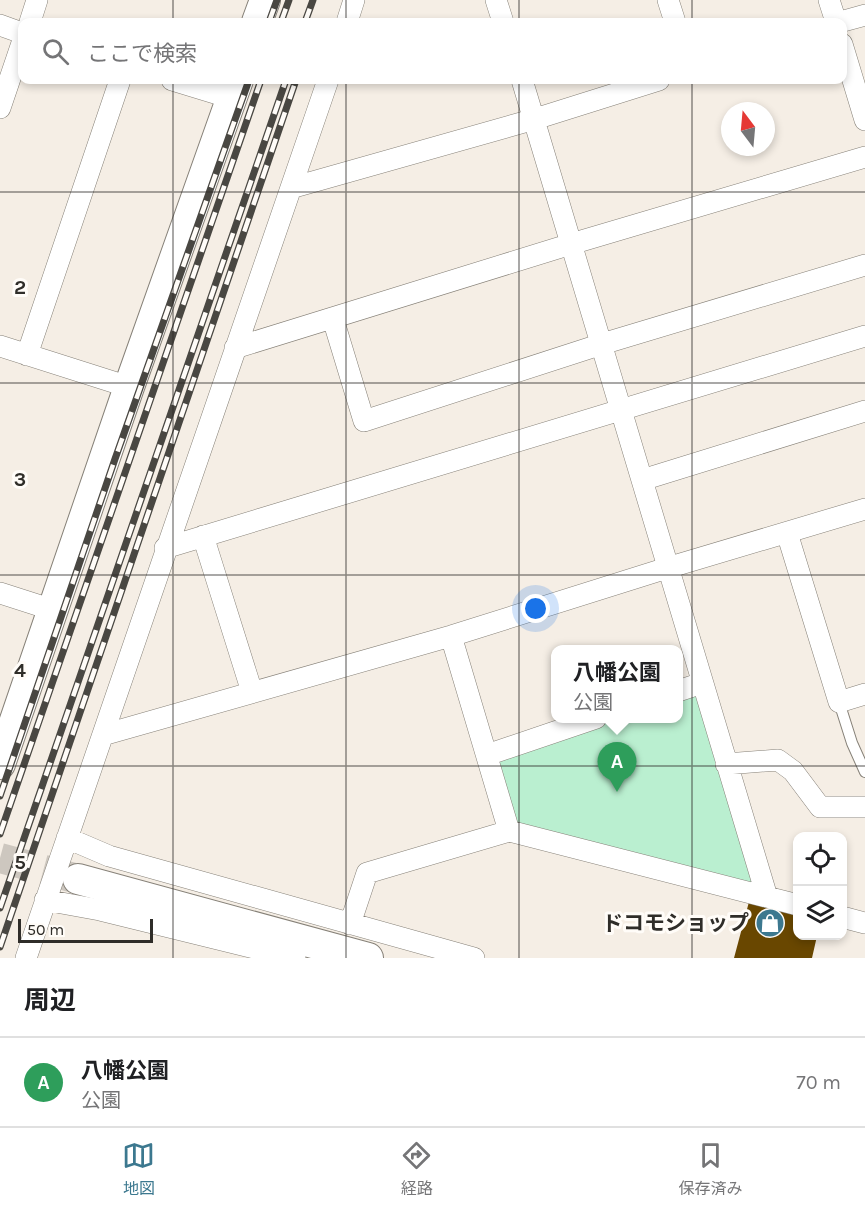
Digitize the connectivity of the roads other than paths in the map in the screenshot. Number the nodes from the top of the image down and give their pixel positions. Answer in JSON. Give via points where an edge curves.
{"nodes":[{"id":1,"x":37,"y":0,"type":"edge"},
{"id":2,"x":265,"y":0,"type":"edge"},
{"id":3,"x":354,"y":0,"type":"edge"},
{"id":4,"x":496,"y":0,"type":"edge"},
{"id":5,"x":669,"y":0,"type":"edge"},
{"id":6,"x":829,"y":0,"type":"edge"},
{"id":7,"x":865,"y":15,"type":"edge"},
{"id":8,"x":31,"y":18,"type":"edge"},
{"id":9,"x":258,"y":18,"type":"edge"},
{"id":10,"x":348,"y":18,"type":"edge"},
{"id":11,"x":502,"y":18,"type":"edge"},
{"id":12,"x":674,"y":18,"type":"edge"},
{"id":13,"x":836,"y":18,"type":"edge"},
{"id":14,"x":847,"y":20,"type":"edge"},
{"id":15,"x":0,"y":25,"type":"edge"},
{"id":16,"x":18,"y":32,"type":"edge"},
{"id":17,"x":18,"y":55,"type":"edge"},
{"id":18,"x":847,"y":58,"type":"edge"},
{"id":19,"x":119,"y":84,"type":"edge"},
{"id":20,"x":200,"y":84,"type":"edge"},
{"id":21,"x":327,"y":84,"type":"edge"},
{"id":22,"x":523,"y":84,"type":"edge"},
{"id":23,"x":646,"y":84,"type":"edge"},
{"id":24,"x":234,"y":89,"type":"edge"},
{"id":25,"x":0,"y":108,"type":"edge"},
{"id":26,"x":535,"y":119,"type":"junction"},
{"id":27,"x":865,"y":120,"type":"edge"},
{"id":28,"x":865,"y":156,"type":"edge"},
{"id":29,"x":291,"y":188,"type":"junction"},
{"id":30,"x":571,"y":244,"type":"junction"},
{"id":31,"x":865,"y":265,"type":"edge"},
{"id":32,"x":333,"y":319,"type":"junction"},
{"id":33,"x":865,"y":336,"type":"edge"},
{"id":34,"x":602,"y":344,"type":"junction"},
{"id":35,"x":0,"y":346,"type":"edge"},
{"id":36,"x":235,"y":348,"type":"junction"},
{"id":37,"x":27,"y":355,"type":"junction"},
{"id":38,"x":129,"y":387,"type":"junction"},
{"id":39,"x":622,"y":411,"type":"junction"},
{"id":40,"x":865,"y":411,"type":"edge"},
{"id":41,"x":642,"y":480,"type":"junction"},
{"id":42,"x":865,"y":509,"type":"edge"},
{"id":43,"x":787,"y":533,"type":"junction"},
{"id":44,"x":203,"y":536,"type":"junction"},
{"id":45,"x":165,"y":548,"type":"junction"},
{"id":46,"x":667,"y":568,"type":"junction"},
{"id":47,"x":0,"y":593,"type":"edge"},
{"id":48,"x":53,"y":610,"type":"junction"},
{"id":49,"x":451,"y":636,"type":"junction"},
{"id":50,"x":702,"y":683,"type":"junction"},
{"id":51,"x":683,"y":689,"type":"edge"},
{"id":52,"x":252,"y":692,"type":"junction"},
{"id":53,"x":865,"y":694,"type":"edge"},
{"id":54,"x":839,"y":702,"type":"junction"},
{"id":55,"x":581,"y":723,"type":"edge"},
{"id":56,"x":103,"y":735,"type":"junction"},
{"id":57,"x":486,"y":755,"type":"junction"},
{"id":58,"x":0,"y":764,"type":"edge"},
{"id":59,"x":726,"y":764,"type":"junction"},
{"id":60,"x":865,"y":772,"type":"edge"},
{"id":61,"x":865,"y":807,"type":"edge"},
{"id":62,"x":509,"y":831,"type":"junction"},
{"id":63,"x":67,"y":838,"type":"junction"},
{"id":64,"x":78,"y":879,"type":"tunnel mouth"},
{"id":65,"x":767,"y":897,"type":"junction"},
{"id":66,"x":45,"y":900,"type":"junction"},
{"id":67,"x":793,"y":904,"type":"edge"},
{"id":68,"x":847,"y":918,"type":"edge"},
{"id":69,"x":865,"y":923,"type":"edge"},
{"id":70,"x":350,"y":924,"type":"junction"},
{"id":71,"x":26,"y":958,"type":"edge"},
{"id":72,"x":295,"y":958,"type":"edge"},
{"id":73,"x":368,"y":958,"type":"edge"},
{"id":74,"x":474,"y":958,"type":"edge"}],
"edges":[{"from":1,"to":8,"type":"street"},
{"from":2,"to":9,"type":"street"},
{"from":3,"to":10,"type":"street"},
{"from":4,"to":11,"type":"street"},
{"from":5,"to":12,"type":"street"},
{"from":6,"to":13,"type":"street"},
{"from":7,"to":14,"type":"street"},
{"from":15,"to":16,"type":"street"},
{"from":17,"to":25,"type":"street"},
{"from":18,"to":27,"type":"street"},
{"from":19,"to":37,"type":"street"},
{"from":20,"to":24,"type":"street"},
{"from":21,"to":29,"type":"street"},
{"from":22,"to":26,"type":"street"},
{"from":23,"to":26,"type":"street"},
{"from":24,"to":38,"type":"street"},
{"from":26,"to":29,"type":"street"},
{"from":26,"to":30,"type":"street"},
{"from":28,"to":30,"type":"street"},
{"from":29,"to":36,"type":"street"},
{"from":30,"to":32,"type":"street"},
{"from":30,"to":34,"type":"street"},
{"from":31,"to":34,"type":"street"},
{"from":32,"to":34,"type":"street","via":[[364,421]]},
{"from":32,"to":36,"type":"street"},
{"from":33,"to":39,"type":"street"},
{"from":34,"to":39,"type":"street"},
{"from":35,"to":37,"type":"street"},
{"from":36,"to":45,"type":"street"},
{"from":37,"to":38,"type":"street"},
{"from":38,"to":48,"type":"street"},
{"from":39,"to":41,"type":"street"},
{"from":39,"to":44,"type":"street"},
{"from":40,"to":41,"type":"street"},
{"from":41,"to":46,"type":"street"},
{"from":42,"to":43,"type":"street"},
{"from":43,"to":46,"type":"street"},
{"from":43,"to":54,"type":"street"},
{"from":44,"to":45,"type":"street"},
{"from":44,"to":52,"type":"street"},
{"from":45,"to":56,"type":"street"},
{"from":46,"to":49,"type":"street"},
{"from":46,"to":50,"type":"street"},
{"from":47,"to":48,"type":"street"},
{"from":48,"to":58,"type":"street"},
{"from":49,"to":52,"type":"street"},
{"from":49,"to":57,"type":"street"},
{"from":50,"to":51,"type":"street"},
{"from":50,"to":59,"type":"street"},
{"from":52,"to":56,"type":"street"},
{"from":53,"to":54,"type":"street"},
{"from":54,"to":60,"type":"lane"},
{"from":55,"to":57,"type":"street"},
{"from":56,"to":63,"type":"street"},
{"from":57,"to":62,"type":"street"},
{"from":59,"to":61,"type":"street","via":[[778,760],[793,771],[820,807]]},
{"from":59,"to":65,"type":"street"},
{"from":62,"to":65,"type":"street"},
{"from":62,"to":70,"type":"street","via":[[367,873]]},
{"from":63,"to":66,"type":"street"},
{"from":63,"to":70,"type":"street","via":[[109,856]]},
{"from":64,"to":73,"type":"street"},
{"from":65,"to":67,"type":"street"},
{"from":66,"to":71,"type":"street"},
{"from":66,"to":72,"type":"street"},
{"from":68,"to":69,"type":"street"},
{"from":70,"to":74,"type":"street"}]}
